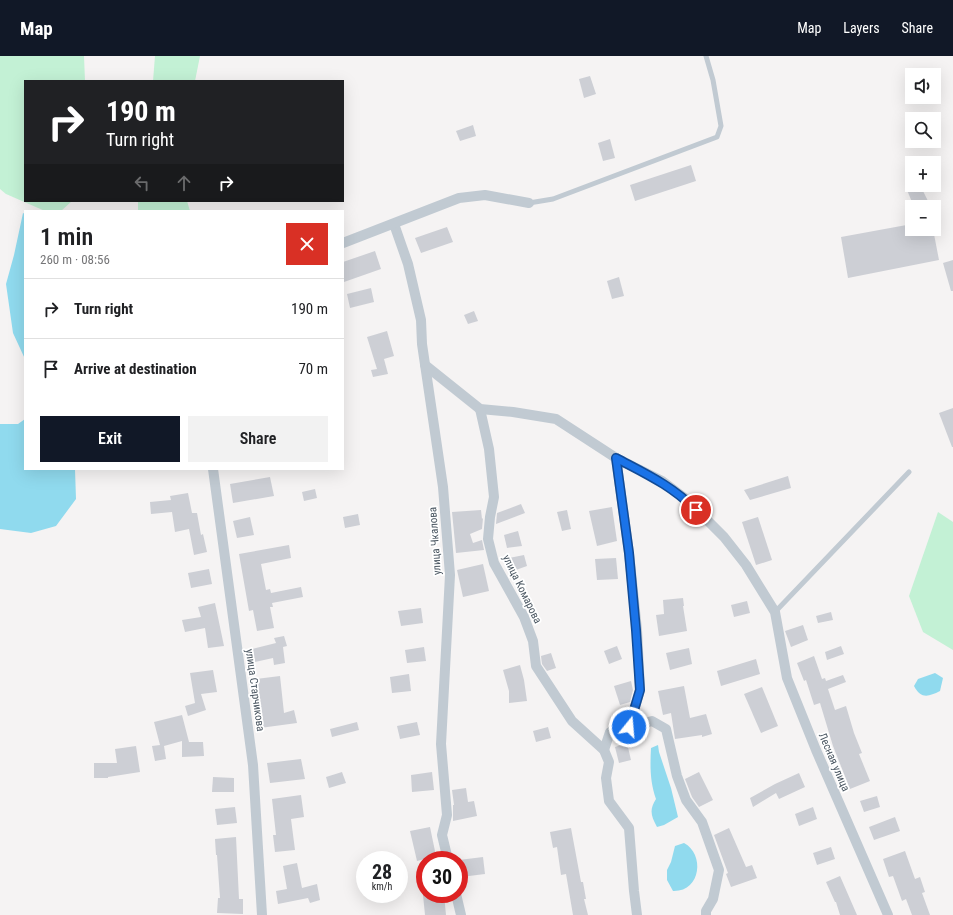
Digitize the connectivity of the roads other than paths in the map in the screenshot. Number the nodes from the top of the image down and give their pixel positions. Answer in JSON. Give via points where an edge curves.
{"nodes":[{"id":1,"x":706,"y":56,"type":"edge"},
{"id":2,"x":530,"y":203,"type":"joint"},
{"id":3,"x":394,"y":224,"type":"junction"},
{"id":4,"x":344,"y":243,"type":"edge"},
{"id":5,"x":425,"y":365,"type":"junction"},
{"id":6,"x":480,"y":409,"type":"junction"},
{"id":7,"x":616,"y":458,"type":"junction"},
{"id":8,"x":213,"y":470,"type":"edge"},
{"id":9,"x":909,"y":472,"type":"dead end"},
{"id":10,"x":775,"y":612,"type":"junction"},
{"id":11,"x":629,"y":727,"type":"junction"},
{"id":12,"x":604,"y":750,"type":"junction"},
{"id":13,"x":446,"y":851,"type":"edge"},
{"id":14,"x":458,"y":903,"type":"edge"},
{"id":15,"x":262,"y":915,"type":"edge"},
{"id":16,"x":461,"y":915,"type":"edge"},
{"id":17,"x":637,"y":915,"type":"edge"},
{"id":18,"x":706,"y":915,"type":"edge"},
{"id":19,"x":888,"y":915,"type":"edge"}],
"edges":[{"from":1,"to":2,"type":"lane","via":[[722,126],[718,137],[553,199]]},
{"from":2,"to":3,"type":"street","via":[[485,195],[459,198]]},
{"from":3,"to":4,"type":"street"},
{"from":3,"to":5,"type":"street","name":"улица Чкалова","via":[[408,264],[421,320]]},
{"from":5,"to":6,"type":"street"},
{"from":5,"to":13,"type":"street","name":"улица Чкалова","via":[[443,487],[450,575],[441,744],[447,815],[442,835]]},
{"from":6,"to":7,"type":"street","via":[[556,419]]},
{"from":6,"to":12,"type":"street","name":"улица Комарова","via":[[489,449],[494,497],[488,539],[494,563],[524,617],[533,641],[536,666],[572,721]]},
{"from":7,"to":10,"type":"street","via":[[662,481],[687,500],[724,537],[746,565]]},
{"from":7,"to":11,"type":"street","via":[[629,553],[640,690]]},
{"from":8,"to":15,"type":"street","name":"улица Старчикова","via":[[253,765]]},
{"from":9,"to":10,"type":"lane"},
{"from":10,"to":19,"type":"street","name":"Лесная улица","via":[[787,678]]},
{"from":11,"to":12,"type":"street","via":[[610,732]]},
{"from":11,"to":18,"type":"street","via":[[652,721],[666,729],[677,776],[686,800],[702,822],[719,870],[714,899]]},
{"from":12,"to":17,"type":"street","via":[[609,762],[606,778],[609,801],[629,828]]},
{"from":14,"to":16,"type":"street"}]}
